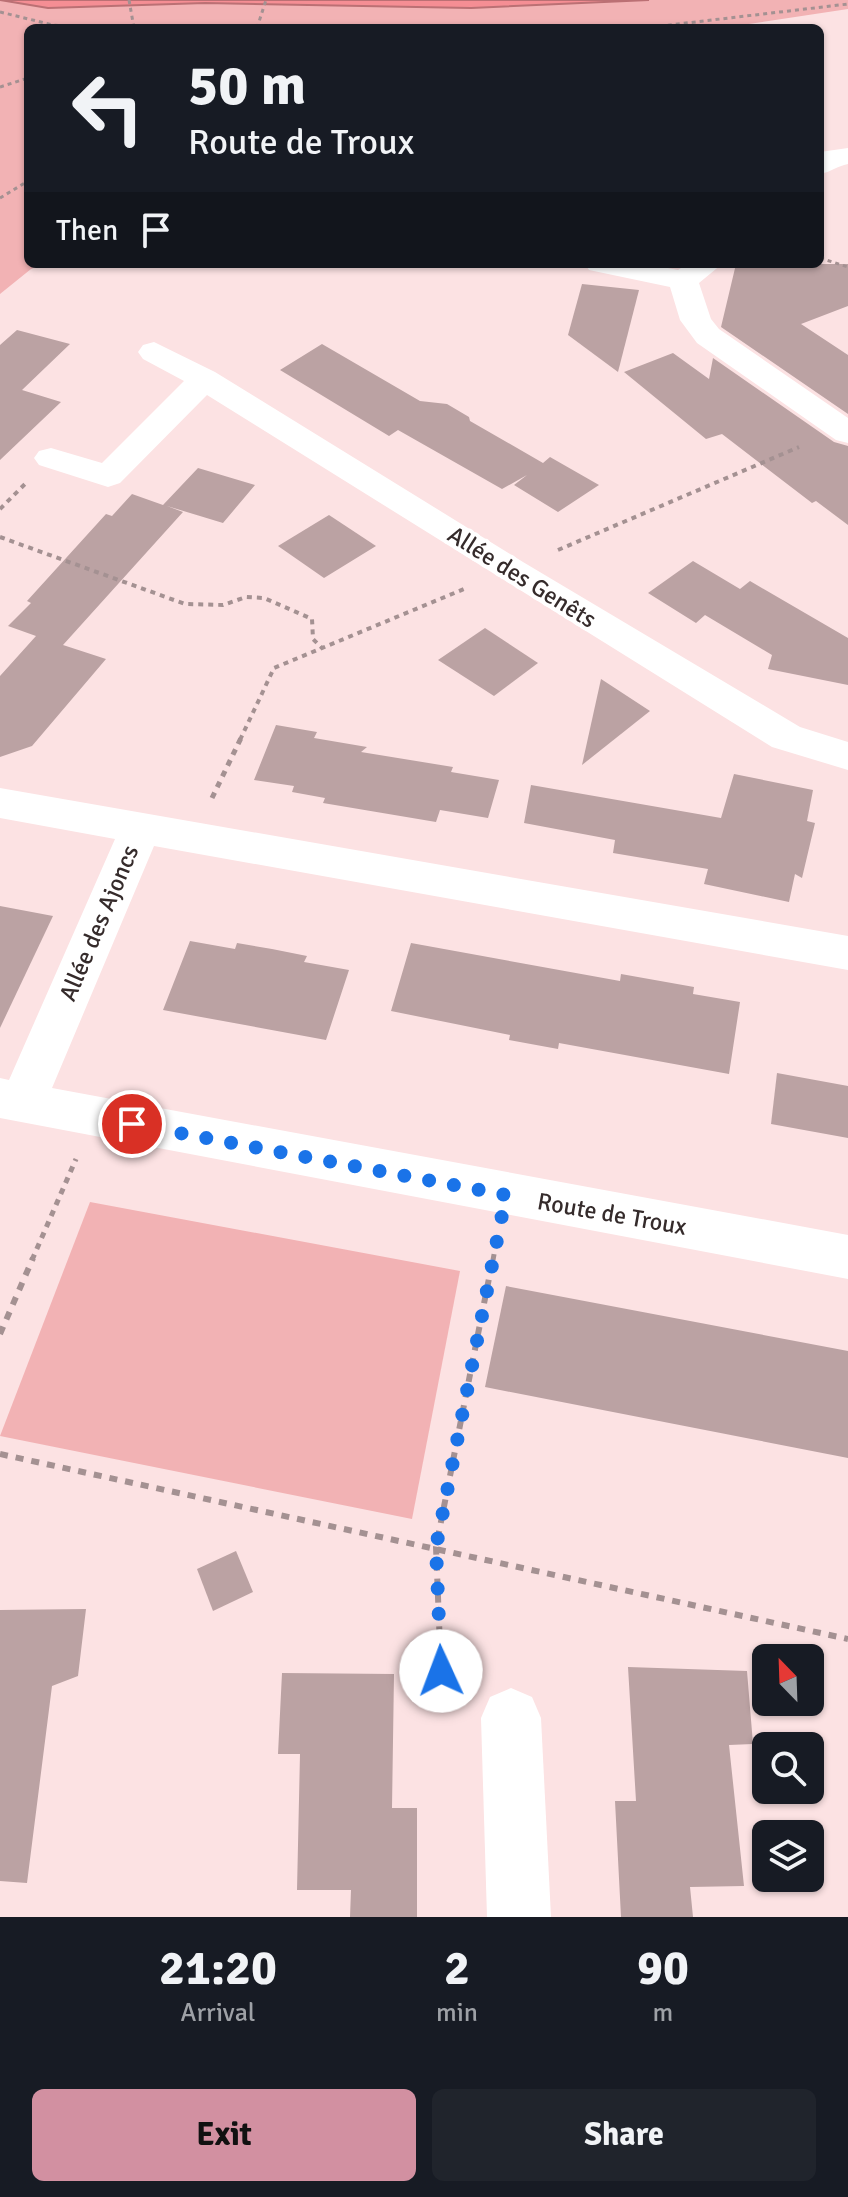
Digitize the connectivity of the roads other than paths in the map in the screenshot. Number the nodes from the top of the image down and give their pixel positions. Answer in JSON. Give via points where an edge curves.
{"nodes":[{"id":1,"x":848,"y":156,"type":"edge"},
{"id":2,"x":824,"y":162,"type":"edge"},
{"id":3,"x":648,"y":268,"type":"edge"},
{"id":4,"x":695,"y":272,"type":"edge"},
{"id":5,"x":154,"y":352,"type":"dead end"},
{"id":6,"x":204,"y":379,"type":"junction"},
{"id":7,"x":848,"y":433,"type":"edge"},
{"id":8,"x":51,"y":458,"type":"dead end"},
{"id":9,"x":848,"y":756,"type":"edge"},
{"id":10,"x":0,"y":803,"type":"edge"},
{"id":11,"x":140,"y":830,"type":"junction"},
{"id":12,"x":848,"y":953,"type":"edge"},
{"id":13,"x":11,"y":1100,"type":"edge"},
{"id":14,"x":848,"y":1257,"type":"edge"},
{"id":15,"x":511,"y":1718,"type":"road end"},
{"id":16,"x":519,"y":1917,"type":"edge"}],
"edges":[{"from":1,"to":2,"type":"street"},
{"from":3,"to":4,"type":"street"},
{"from":4,"to":7,"type":"street","via":[[696,320],[708,336]]},
{"from":5,"to":6,"type":"street","name":"Allée des Genêts"},
{"from":6,"to":8,"type":"street","via":[[108,476]]},
{"from":6,"to":9,"type":"street","name":"Allée des Genêts","via":[[786,737]]},
{"from":10,"to":11,"type":"street","name":"Allée des Ajoncs"},
{"from":11,"to":12,"type":"street"},
{"from":11,"to":13,"type":"street","name":"Allée des Ajoncs"},
{"from":13,"to":14,"type":"street","name":"Route de Troux"},
{"from":15,"to":16,"type":"street"}]}
